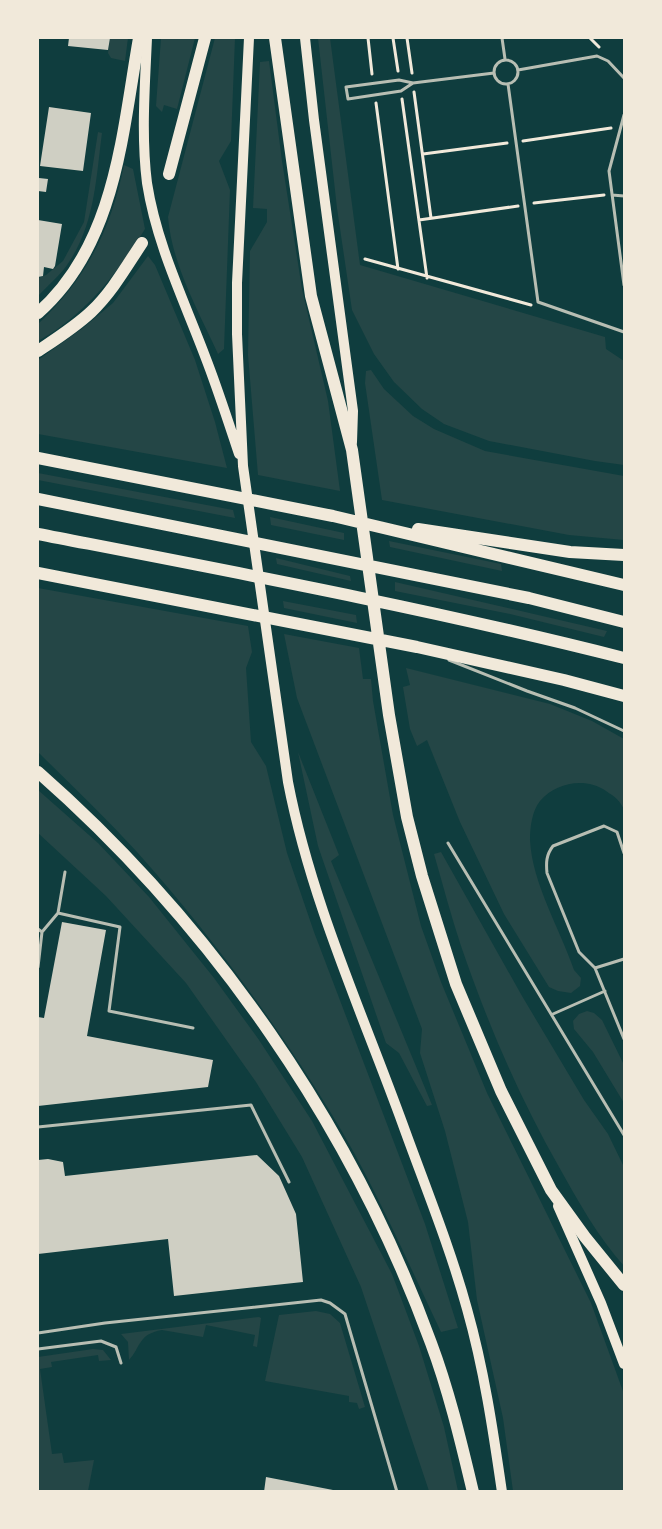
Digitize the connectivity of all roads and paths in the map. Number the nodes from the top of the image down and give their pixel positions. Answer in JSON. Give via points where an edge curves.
{"nodes":[{"id":1,"x":139,"y":38,"type":"edge"},
{"id":2,"x":147,"y":38,"type":"edge"},
{"id":3,"x":152,"y":38,"type":"edge"},
{"id":4,"x":205,"y":38,"type":"edge"},
{"id":5,"x":249,"y":38,"type":"edge"},
{"id":6,"x":275,"y":38,"type":"edge"},
{"id":7,"x":305,"y":38,"type":"edge"},
{"id":8,"x":368,"y":38,"type":"edge"},
{"id":9,"x":393,"y":38,"type":"edge"},
{"id":10,"x":407,"y":38,"type":"edge"},
{"id":11,"x":502,"y":38,"type":"edge"},
{"id":12,"x":505,"y":60,"type":"junction"},
{"id":13,"x":518,"y":70,"type":"junction"},
{"id":14,"x":494,"y":73,"type":"junction"},
{"id":15,"x":624,"y":78,"type":"edge"},
{"id":16,"x":399,"y":80,"type":"junction"},
{"id":17,"x":374,"y":82,"type":"junction"},
{"id":18,"x":413,"y":84,"type":"junction"},
{"id":19,"x":508,"y":84,"type":"junction"},
{"id":20,"x":401,"y":91,"type":"junction"},
{"id":21,"x":375,"y":95,"type":"junction"},
{"id":22,"x":144,"y":96,"type":"junction"},
{"id":23,"x":624,"y":115,"type":"edge"},
{"id":24,"x":169,"y":174,"type":"dead end"},
{"id":25,"x":612,"y":195,"type":"junction"},
{"id":26,"x":624,"y":196,"type":"edge"},
{"id":27,"x":431,"y":218,"type":"dead end"},
{"id":28,"x":141,"y":243,"type":"dead end"},
{"id":29,"x":365,"y":259,"type":"dead end"},
{"id":30,"x":398,"y":269,"type":"junction"},
{"id":31,"x":427,"y":278,"type":"junction"},
{"id":32,"x":624,"y":285,"type":"edge"},
{"id":33,"x":538,"y":302,"type":"junction"},
{"id":34,"x":38,"y":314,"type":"edge"},
{"id":35,"x":624,"y":332,"type":"edge"},
{"id":36,"x":38,"y":351,"type":"edge"},
{"id":37,"x":352,"y":450,"type":"junction"},
{"id":38,"x":38,"y":458,"type":"edge"},
{"id":39,"x":243,"y":466,"type":"junction"},
{"id":40,"x":38,"y":499,"type":"edge"},
{"id":41,"x":333,"y":516,"type":"junction"},
{"id":42,"x":38,"y":534,"type":"edge"},
{"id":43,"x":624,"y":555,"type":"edge"},
{"id":44,"x":38,"y":573,"type":"edge"},
{"id":45,"x":624,"y":585,"type":"edge"},
{"id":46,"x":624,"y":622,"type":"edge"},
{"id":47,"x":417,"y":647,"type":"junction"},
{"id":48,"x":624,"y":658,"type":"edge"},
{"id":49,"x":624,"y":696,"type":"edge"},
{"id":50,"x":624,"y":731,"type":"edge"},
{"id":51,"x":38,"y":772,"type":"edge"},
{"id":52,"x":448,"y":843,"type":"dead end"},
{"id":53,"x":624,"y":853,"type":"edge"},
{"id":54,"x":65,"y":872,"type":"dead end"},
{"id":55,"x":58,"y":913,"type":"junction"},
{"id":56,"x":38,"y":929,"type":"edge"},
{"id":57,"x":42,"y":932,"type":"junction"},
{"id":58,"x":624,"y":959,"type":"edge"},
{"id":59,"x":38,"y":967,"type":"edge"},
{"id":60,"x":595,"y":968,"type":"junction"},
{"id":61,"x":605,"y":991,"type":"junction"},
{"id":62,"x":553,"y":1014,"type":"junction"},
{"id":63,"x":193,"y":1028,"type":"dead end"},
{"id":64,"x":624,"y":1038,"type":"edge"},
{"id":65,"x":38,"y":1127,"type":"edge"},
{"id":66,"x":624,"y":1135,"type":"edge"},
{"id":67,"x":289,"y":1182,"type":"dead end"},
{"id":68,"x":551,"y":1190,"type":"junction"},
{"id":69,"x":624,"y":1285,"type":"edge"},
{"id":70,"x":38,"y":1333,"type":"edge"},
{"id":71,"x":38,"y":1348,"type":"edge"},
{"id":72,"x":121,"y":1363,"type":"dead end"},
{"id":73,"x":624,"y":1364,"type":"edge"},
{"id":74,"x":397,"y":1491,"type":"edge"},
{"id":75,"x":473,"y":1491,"type":"edge"},
{"id":76,"x":502,"y":1491,"type":"edge"}],
"edges":[{"from":1,"to":34,"type":"highway","via":[[115,175],[105,210],[83,259]]},
{"from":2,"to":22,"type":"highway"},
{"from":3,"to":22,"type":"lane"},
{"from":4,"to":24,"type":"highway"},
{"from":5,"to":39,"type":"highway","via":[[237,293]]},
{"from":6,"to":37,"type":"highway","via":[[311,296]]},
{"from":7,"to":37,"type":"highway","via":[[353,411]]},
{"from":8,"to":17,"type":"path"},
{"from":9,"to":16,"type":"path"},
{"from":10,"to":18,"type":"path"},
{"from":11,"to":12,"type":"lane"},
{"from":12,"to":13,"type":"lane","via":[[514,63]]},
{"from":12,"to":14,"type":"lane"},
{"from":13,"to":15,"type":"lane","via":[[597,56],[608,61]]},
{"from":13,"to":19,"type":"lane","via":[[517,78]]},
{"from":14,"to":18,"type":"lane"},
{"from":14,"to":19,"type":"lane","via":[[497,80]]},
{"from":16,"to":17,"type":"lane"},
{"from":16,"to":18,"type":"lane"},
{"from":17,"to":21,"type":"lane","via":[[346,87],[348,99]]},
{"from":18,"to":20,"type":"lane"},
{"from":18,"to":27,"type":"path"},
{"from":19,"to":33,"type":"lane"},
{"from":20,"to":21,"type":"lane"},
{"from":20,"to":31,"type":"path"},
{"from":21,"to":30,"type":"path"},
{"from":22,"to":39,"type":"highway","via":[[147,182],[157,231]]},
{"from":23,"to":25,"type":"lane","via":[[609,171]]},
{"from":25,"to":26,"type":"lane"},
{"from":25,"to":32,"type":"lane"},
{"from":28,"to":36,"type":"highway","via":[[92,311]]},
{"from":29,"to":30,"type":"path"},
{"from":30,"to":31,"type":"path"},
{"from":31,"to":33,"type":"path","via":[[530,306]]},
{"from":33,"to":35,"type":"lane"},
{"from":37,"to":68,"type":"highway","via":[[407,817],[422,876],[456,984],[501,1091]]},
{"from":38,"to":41,"type":"highway"},
{"from":39,"to":76,"type":"highway","via":[[284,756],[299,831],[320,903],[467,1308],[490,1411]]},
{"from":40,"to":46,"type":"highway","via":[[529,598]]},
{"from":41,"to":43,"type":"highway","via":[[570,552]]},
{"from":41,"to":45,"type":"highway"},
{"from":42,"to":48,"type":"highway","via":[[519,631]]},
{"from":44,"to":47,"type":"highway"},
{"from":47,"to":49,"type":"highway"},
{"from":47,"to":50,"type":"lane"},
{"from":51,"to":75,"type":"highway","via":[[105,834],[195,935],[266,1029],[319,1112],[365,1192],[424,1324]]},
{"from":52,"to":62,"type":"lane"},
{"from":53,"to":60,"type":"lane","via":[[617,832],[604,826],[553,846],[546,862],[579,952]]},
{"from":54,"to":55,"type":"lane"},
{"from":55,"to":57,"type":"lane"},
{"from":55,"to":63,"type":"lane","via":[[120,927],[109,1011]]},
{"from":56,"to":57,"type":"lane"},
{"from":57,"to":59,"type":"lane"},
{"from":58,"to":60,"type":"lane"},
{"from":60,"to":61,"type":"lane"},
{"from":61,"to":62,"type":"lane"},
{"from":61,"to":64,"type":"lane"},
{"from":62,"to":66,"type":"lane"},
{"from":65,"to":67,"type":"lane","via":[[251,1105]]},
{"from":68,"to":69,"type":"highway"},
{"from":68,"to":73,"type":"highway"},
{"from":70,"to":74,"type":"lane","via":[[321,1300],[330,1303],[345,1314]]},
{"from":71,"to":72,"type":"lane","via":[[101,1341],[116,1347]]}]}
